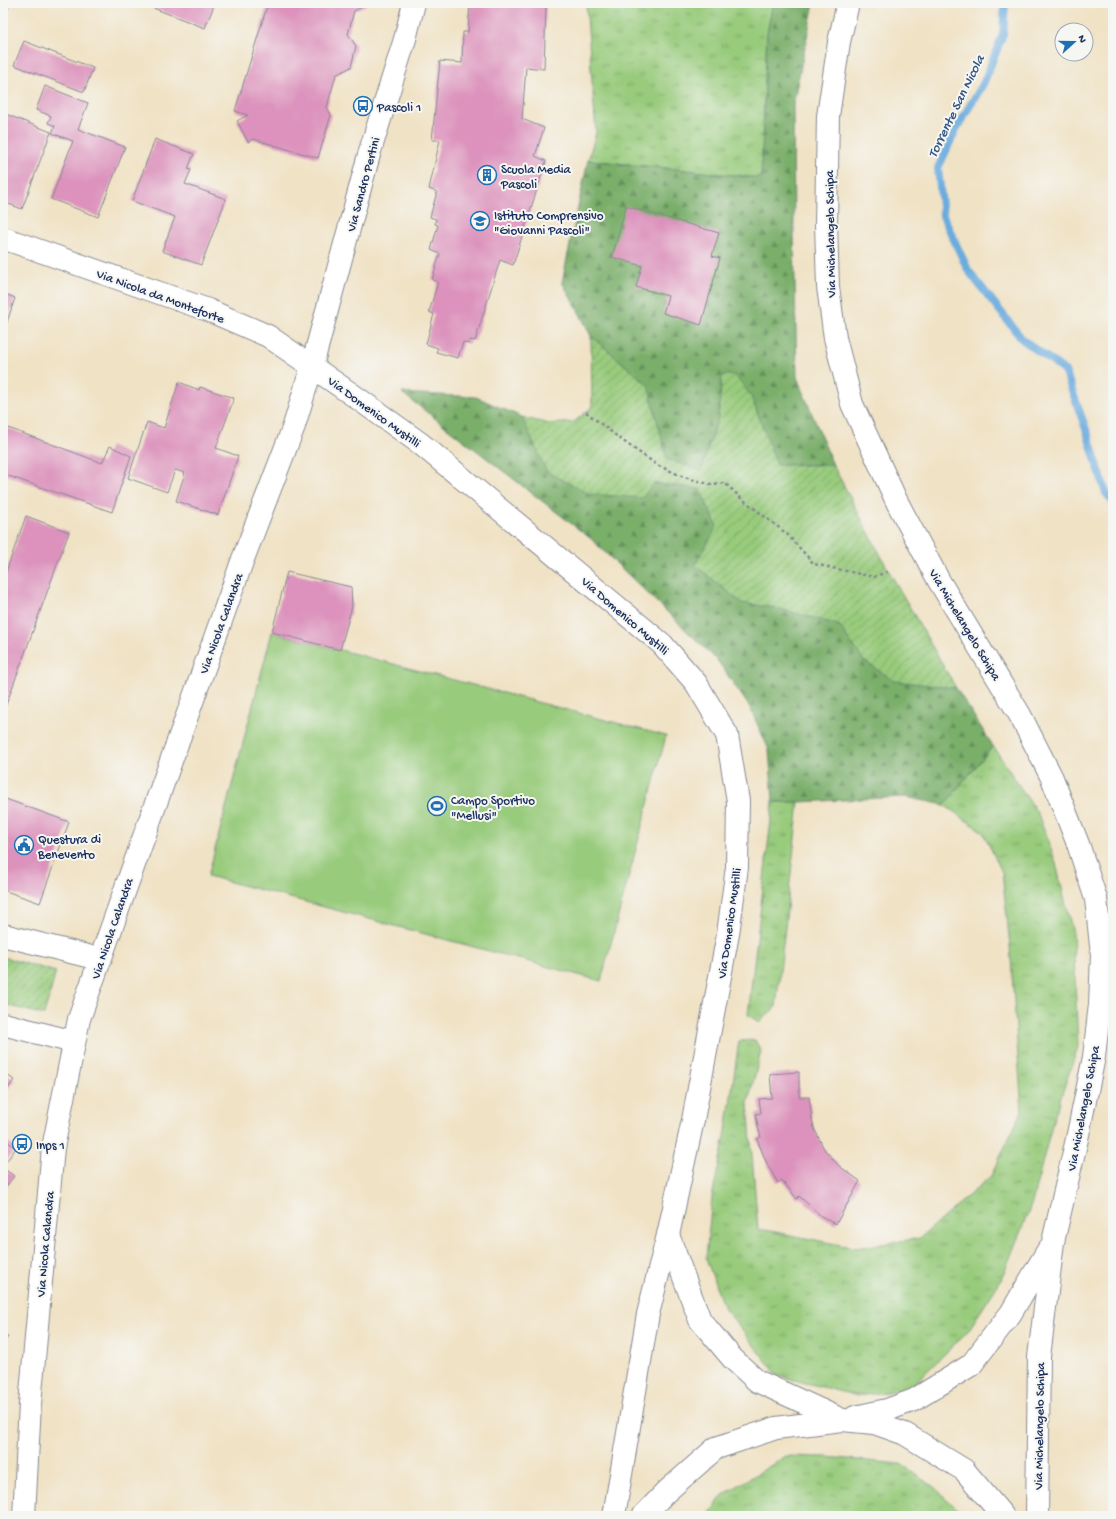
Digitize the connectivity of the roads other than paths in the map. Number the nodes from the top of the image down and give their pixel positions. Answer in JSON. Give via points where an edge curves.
{"nodes":[{"id":1,"x":414,"y":3,"type":"edge"},
{"id":2,"x":848,"y":3,"type":"edge"},
{"id":3,"x":3,"y":238,"type":"edge"},
{"id":4,"x":312,"y":366,"type":"junction"},
{"id":5,"x":3,"y":935,"type":"edge"},
{"id":6,"x":99,"y":959,"type":"junction"},
{"id":7,"x":3,"y":1024,"type":"edge"},
{"id":8,"x":74,"y":1042,"type":"junction"},
{"id":9,"x":668,"y":1234,"type":"junction"},
{"id":10,"x":1053,"y":1242,"type":"junction"},
{"id":11,"x":842,"y":1420,"type":"junction"},
{"id":12,"x":24,"y":1516,"type":"edge"},
{"id":13,"x":614,"y":1516,"type":"edge"},
{"id":14,"x":643,"y":1516,"type":"edge"},
{"id":15,"x":1003,"y":1516,"type":"edge"},
{"id":16,"x":1037,"y":1516,"type":"edge"}],
"edges":[{"from":1,"to":4,"type":"street","name":"Via Sandro Pertini","via":[[370,151]]},
{"from":2,"to":10,"type":"street","name":"Via Michelangelo Schipa","via":[[839,42],[828,116],[826,224],[829,294],[835,338],[852,404],[904,515],[939,581],[1020,715],[1052,778],[1096,899],[1102,955],[1094,1057]]},
{"from":3,"to":4,"type":"street","name":"Via Nicola da Monteforte","via":[[208,310],[268,336]]},
{"from":4,"to":6,"type":"street","name":"Via Nicola Calandra","via":[[294,426],[240,566]]},
{"from":4,"to":9,"type":"street","name":"Via Domenico Mustilli","via":[[421,444],[662,644],[696,683],[727,735],[738,801],[737,867],[728,934],[694,1120]]},
{"from":5,"to":6,"type":"street"},
{"from":6,"to":8,"type":"street","name":"Via Nicola Calandra","via":[[79,1018]]},
{"from":7,"to":8,"type":"street"},
{"from":8,"to":12,"type":"street","name":"Via Nicola Calandra","via":[[53,1148],[30,1404]]},
{"from":9,"to":11,"type":"street","via":[[700,1320],[733,1359],[757,1381]]},
{"from":9,"to":13,"type":"street","name":"Via Domenico Mustilli","via":[[648,1314]]},
{"from":10,"to":11,"type":"street","name":"Via Michelangelo Schipa","via":[[1011,1313],[971,1365],[914,1400],[887,1410]]},
{"from":10,"to":16,"type":"street","name":"Via Michelangelo Schipa","via":[[1039,1357]]},
{"from":11,"to":14,"type":"street","via":[[776,1428],[716,1448]]},
{"from":11,"to":15,"type":"street","via":[[874,1423],[905,1434],[964,1470]]}]}
